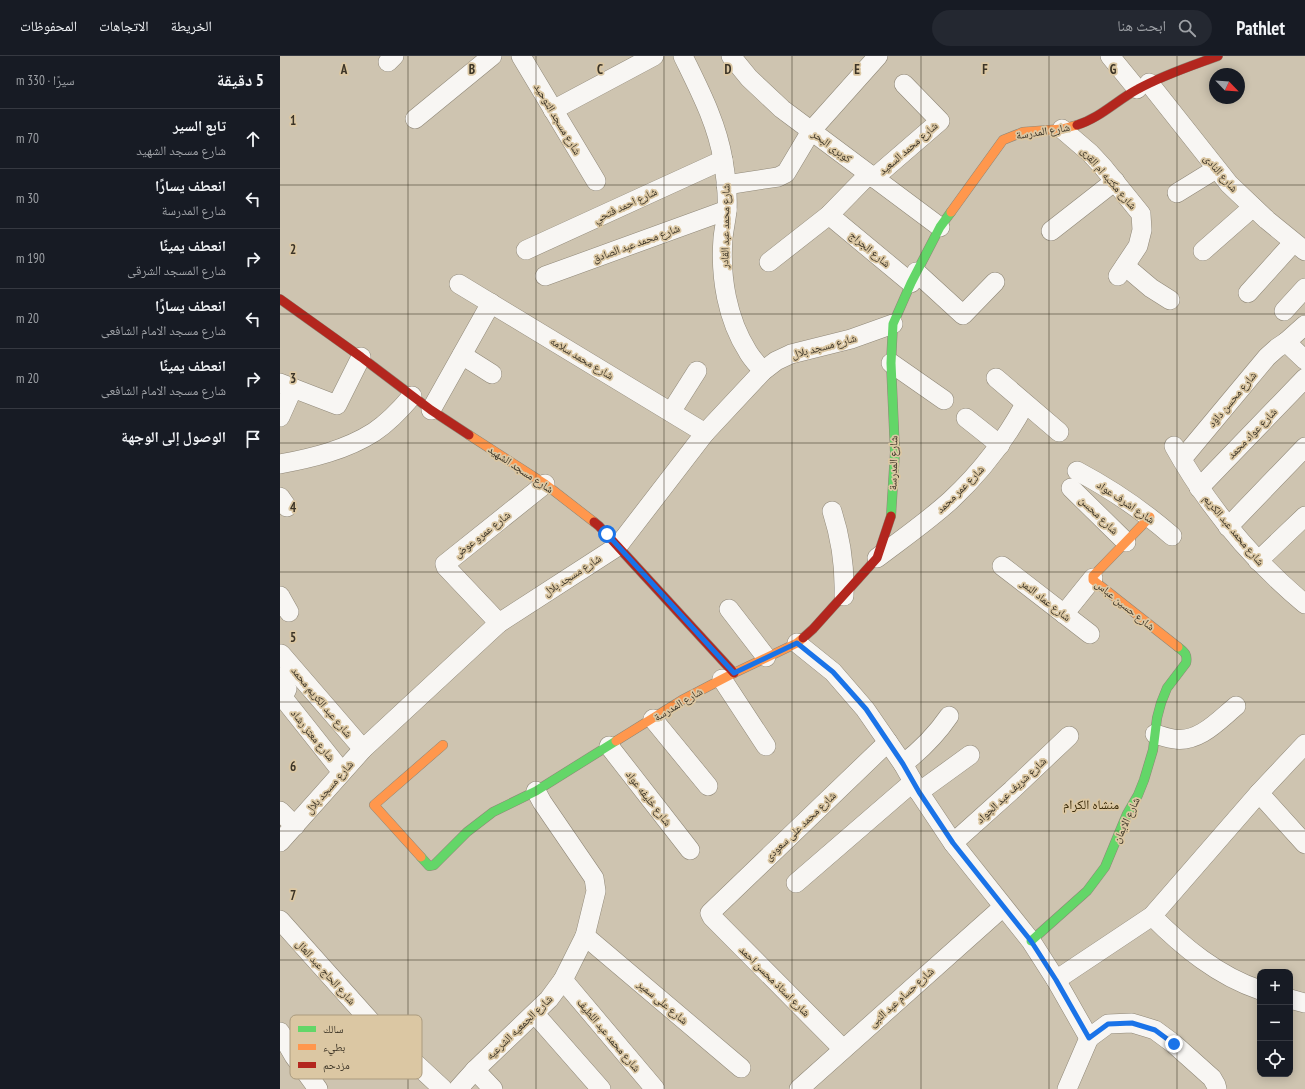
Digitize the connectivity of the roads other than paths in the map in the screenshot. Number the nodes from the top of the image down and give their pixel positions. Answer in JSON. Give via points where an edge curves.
{"nodes":[{"id":1,"x":492,"y":56,"type":"edge"},
{"id":2,"x":521,"y":56,"type":"edge"},
{"id":3,"x":654,"y":56,"type":"edge"},
{"id":4,"x":683,"y":56,"type":"edge"},
{"id":5,"x":731,"y":56,"type":"edge"},
{"id":6,"x":878,"y":56,"type":"edge"},
{"id":7,"x":1110,"y":56,"type":"edge"},
{"id":8,"x":1218,"y":56,"type":"edge"},
{"id":9,"x":904,"y":84,"type":"dead end"},
{"id":10,"x":1143,"y":86,"type":"junction"},
{"id":11,"x":553,"y":110,"type":"junction"},
{"id":12,"x":415,"y":119,"type":"dead end"},
{"id":13,"x":1062,"y":129,"type":"junction"},
{"id":14,"x":811,"y":131,"type":"junction"},
{"id":15,"x":723,"y":160,"type":"junction"},
{"id":16,"x":1216,"y":169,"type":"junction"},
{"id":17,"x":871,"y":176,"type":"junction"},
{"id":18,"x":596,"y":181,"type":"dead end"},
{"id":19,"x":1115,"y":181,"type":"junction"},
{"id":20,"x":726,"y":185,"type":"junction"},
{"id":21,"x":1177,"y":193,"type":"dead end"},
{"id":22,"x":1253,"y":207,"type":"junction"},
{"id":23,"x":727,"y":210,"type":"junction"},
{"id":24,"x":829,"y":215,"type":"junction"},
{"id":25,"x":940,"y":227,"type":"junction"},
{"id":26,"x":1051,"y":231,"type":"dead end"},
{"id":27,"x":1299,"y":247,"type":"edge"},
{"id":28,"x":526,"y":250,"type":"dead end"},
{"id":29,"x":1203,"y":251,"type":"dead end"},
{"id":30,"x":769,"y":262,"type":"dead end"},
{"id":31,"x":545,"y":276,"type":"dead end"},
{"id":32,"x":914,"y":278,"type":"junction"},
{"id":33,"x":995,"y":282,"type":"dead end"},
{"id":34,"x":459,"y":284,"type":"dead end"},
{"id":35,"x":1305,"y":288,"type":"edge"},
{"id":36,"x":1248,"y":293,"type":"dead end"},
{"id":37,"x":280,"y":300,"type":"edge"},
{"id":38,"x":1170,"y":300,"type":"dead end"},
{"id":39,"x":491,"y":303,"type":"junction"},
{"id":40,"x":1284,"y":311,"type":"dead end"},
{"id":41,"x":893,"y":324,"type":"junction"},
{"id":42,"x":1305,"y":325,"type":"edge"},
{"id":43,"x":1286,"y":342,"type":"junction"},
{"id":44,"x":462,"y":355,"type":"junction"},
{"id":45,"x":361,"y":357,"type":"junction"},
{"id":46,"x":1305,"y":360,"type":"edge"},
{"id":47,"x":891,"y":363,"type":"junction"},
{"id":48,"x":697,"y":370,"type":"dead end"},
{"id":49,"x":763,"y":371,"type":"junction"},
{"id":50,"x":492,"y":374,"type":"dead end"},
{"id":51,"x":996,"y":378,"type":"dead end"},
{"id":52,"x":1305,"y":378,"type":"edge"},
{"id":53,"x":287,"y":386,"type":"edge"},
{"id":54,"x":412,"y":396,"type":"junction"},
{"id":55,"x":944,"y":400,"type":"dead end"},
{"id":56,"x":1025,"y":404,"type":"junction"},
{"id":57,"x":431,"y":410,"type":"junction"},
{"id":58,"x":671,"y":412,"type":"junction"},
{"id":59,"x":280,"y":417,"type":"edge"},
{"id":60,"x":966,"y":418,"type":"dead end"},
{"id":61,"x":1059,"y":432,"type":"dead end"},
{"id":62,"x":706,"y":433,"type":"junction"},
{"id":63,"x":1000,"y":445,"type":"junction"},
{"id":64,"x":1305,"y":447,"type":"edge"},
{"id":65,"x":1178,"y":453,"type":"joint"},
{"id":66,"x":280,"y":464,"type":"edge"},
{"id":67,"x":1074,"y":480,"type":"joint"},
{"id":68,"x":546,"y":484,"type":"junction"},
{"id":69,"x":1199,"y":488,"type":"junction"},
{"id":70,"x":832,"y":511,"type":"dead end"},
{"id":71,"x":1305,"y":516,"type":"edge"},
{"id":72,"x":1150,"y":517,"type":"junction"},
{"id":73,"x":1228,"y":527,"type":"junction"},
{"id":74,"x":1172,"y":536,"type":"dead end"},
{"id":75,"x":1126,"y":542,"type":"junction"},
{"id":76,"x":618,"y":546,"type":"junction"},
{"id":77,"x":877,"y":558,"type":"junction"},
{"id":78,"x":1258,"y":561,"type":"junction"},
{"id":79,"x":1002,"y":566,"type":"dead end"},
{"id":80,"x":1093,"y":578,"type":"junction"},
{"id":81,"x":280,"y":596,"type":"edge"},
{"id":82,"x":844,"y":596,"type":"junction"},
{"id":83,"x":1305,"y":604,"type":"edge"},
{"id":84,"x":728,"y":609,"type":"dead end"},
{"id":85,"x":289,"y":612,"type":"dead end"},
{"id":86,"x":1064,"y":614,"type":"junction"},
{"id":87,"x":499,"y":623,"type":"junction"},
{"id":88,"x":1090,"y":634,"type":"dead end"},
{"id":89,"x":797,"y":643,"type":"junction"},
{"id":90,"x":282,"y":654,"type":"dead end"},
{"id":91,"x":1186,"y":654,"type":"joint"},
{"id":92,"x":766,"y":657,"type":"junction"},
{"id":93,"x":728,"y":676,"type":"junction"},
{"id":94,"x":280,"y":677,"type":"edge"},
{"id":95,"x":1236,"y":706,"type":"dead end"},
{"id":96,"x":949,"y":716,"type":"dead end"},
{"id":97,"x":653,"y":719,"type":"junction"},
{"id":98,"x":1156,"y":734,"type":"junction"},
{"id":99,"x":1069,"y":736,"type":"dead end"},
{"id":100,"x":888,"y":742,"type":"junction"},
{"id":101,"x":1305,"y":744,"type":"edge"},
{"id":102,"x":443,"y":745,"type":"dead end"},
{"id":103,"x":609,"y":746,"type":"junction"},
{"id":104,"x":766,"y":746,"type":"dead end"},
{"id":105,"x":363,"y":749,"type":"junction"},
{"id":106,"x":970,"y":754,"type":"dead end"},
{"id":107,"x":903,"y":764,"type":"junction"},
{"id":108,"x":342,"y":772,"type":"junction"},
{"id":109,"x":708,"y":786,"type":"dead end"},
{"id":110,"x":916,"y":787,"type":"junction"},
{"id":111,"x":536,"y":791,"type":"junction"},
{"id":112,"x":1259,"y":794,"type":"junction"},
{"id":113,"x":280,"y":810,"type":"edge"},
{"id":114,"x":295,"y":826,"type":"junction"},
{"id":115,"x":1304,"y":840,"type":"edge"},
{"id":116,"x":280,"y":842,"type":"edge"},
{"id":117,"x":953,"y":843,"type":"junction"},
{"id":118,"x":690,"y":850,"type":"dead end"},
{"id":119,"x":796,"y":883,"type":"dead end"},
{"id":120,"x":1003,"y":907,"type":"junction"},
{"id":121,"x":712,"y":910,"type":"joint"},
{"id":122,"x":1152,"y":916,"type":"junction"},
{"id":123,"x":280,"y":920,"type":"edge"},
{"id":124,"x":585,"y":936,"type":"junction"},
{"id":125,"x":1031,"y":941,"type":"junction"},
{"id":126,"x":564,"y":980,"type":"junction"},
{"id":127,"x":1056,"y":980,"type":"junction"},
{"id":128,"x":1257,"y":989,"type":"edge"},
{"id":129,"x":1293,"y":1000,"type":"edge"},
{"id":130,"x":1305,"y":1003,"type":"edge"},
{"id":131,"x":535,"y":1014,"type":"junction"},
{"id":132,"x":365,"y":1015,"type":"edge"},
{"id":133,"x":280,"y":1032,"type":"edge"},
{"id":134,"x":1089,"y":1038,"type":"junction"},
{"id":135,"x":290,"y":1049,"type":"edge"},
{"id":136,"x":843,"y":1049,"type":"junction"},
{"id":137,"x":741,"y":1068,"type":"dead end"},
{"id":138,"x":422,"y":1070,"type":"edge"},
{"id":139,"x":475,"y":1070,"type":"junction"},
{"id":140,"x":311,"y":1079,"type":"edge"},
{"id":141,"x":318,"y":1089,"type":"edge"},
{"id":142,"x":443,"y":1089,"type":"edge"},
{"id":143,"x":458,"y":1089,"type":"edge"},
{"id":144,"x":493,"y":1089,"type":"edge"},
{"id":145,"x":600,"y":1089,"type":"edge"},
{"id":146,"x":655,"y":1089,"type":"edge"},
{"id":147,"x":799,"y":1089,"type":"edge"},
{"id":148,"x":1067,"y":1089,"type":"edge"},
{"id":149,"x":1216,"y":1089,"type":"edge"}],
"edges":[{"from":1,"to":12,"type":"street"},
{"from":2,"to":11,"type":"street","name":"شارع مسجد التوحيد"},
{"from":3,"to":11,"type":"street"},
{"from":4,"to":15,"type":"street","name":"شارع محمد عبد القادر","via":[[710,113]]},
{"from":5,"to":14,"type":"street","name":"كوبرى البحر","via":[[749,78],[782,109]]},
{"from":6,"to":14,"type":"street"},
{"from":7,"to":10,"type":"street","name":"شارع النادى"},
{"from":8,"to":10,"type":"street","name":"شارع المدرسة"},
{"from":9,"to":17,"type":"street","name":"شارع محمد السعيد","via":[[940,121]]},
{"from":10,"to":13,"type":"street","name":"شارع المدرسة","via":[[1091,120]]},
{"from":10,"to":16,"type":"street","name":"شارع النادى"},
{"from":11,"to":18,"type":"street","name":"شارع مسجد التوحيد"},
{"from":13,"to":19,"type":"street","name":"شارع مكتبه ام القرى","via":[[1090,153]]},
{"from":13,"to":25,"type":"street","name":"شارع المدرسة","via":[[1023,132],[1003,140]]},
{"from":14,"to":17,"type":"street","name":"كوبرى البحر"},
{"from":14,"to":20,"type":"street","via":[[786,173],[778,177]]},
{"from":15,"to":20,"type":"street","name":"شارع محمد عبد القادر"},
{"from":15,"to":28,"type":"street","name":"شارع احمد فتحي"},
{"from":16,"to":21,"type":"street"},
{"from":16,"to":22,"type":"street","name":"شارع النادى"},
{"from":17,"to":24,"type":"street"},
{"from":17,"to":25,"type":"street","name":"كوبرى البحر"},
{"from":19,"to":26,"type":"street"},
{"from":19,"to":38,"type":"street","name":"شارع مكتبه ام القرى","via":[[1141,214],[1142,230],[1138,246],[1121,271]]},
{"from":20,"to":23,"type":"street","name":"شارع محمد عبد القادر"},
{"from":22,"to":27,"type":"street","name":"شارع النادى"},
{"from":22,"to":29,"type":"street"},
{"from":23,"to":31,"type":"street","name":"شارع محمد عبد الصادق"},
{"from":23,"to":49,"type":"street","name":"شارع محمد عبد القادر","via":[[722,262],[730,309],[737,332]]},
{"from":24,"to":30,"type":"street"},
{"from":24,"to":32,"type":"street","name":"شارع الجراج"},
{"from":25,"to":32,"type":"street","name":"شارع المدرسة"},
{"from":27,"to":36,"type":"street"},
{"from":32,"to":33,"type":"street","name":"شارع الجراج","via":[[963,314]]},
{"from":32,"to":41,"type":"street","name":"شارع المدرسة"},
{"from":34,"to":39,"type":"street","name":"شارع محمد سلامه"},
{"from":35,"to":40,"type":"street"},
{"from":37,"to":45,"type":"street","name":"شارع مسجد الشهيد"},
{"from":39,"to":44,"type":"street"},
{"from":39,"to":58,"type":"street","name":"شارع محمد سلامه"},
{"from":41,"to":47,"type":"street","name":"شارع المدرسة"},
{"from":41,"to":49,"type":"street","name":"شارع مسجد بلال","via":[[851,339],[791,354]]},
{"from":42,"to":43,"type":"street","name":"شارع محسن داؤد"},
{"from":43,"to":46,"type":"street"},
{"from":43,"to":65,"type":"street","name":"شارع محسن داؤد","via":[[1267,357]]},
{"from":44,"to":50,"type":"street"},
{"from":44,"to":57,"type":"street"},
{"from":45,"to":53,"type":"street","via":[[337,405]]},
{"from":45,"to":54,"type":"street","name":"شارع مسجد الشهيد"},
{"from":47,"to":55,"type":"street"},
{"from":47,"to":77,"type":"street","name":"شارع المدرسة","via":[[895,452],[892,513]]},
{"from":48,"to":58,"type":"street"},
{"from":49,"to":62,"type":"street","name":"شارع مسجد بلال"},
{"from":51,"to":56,"type":"street"},
{"from":52,"to":69,"type":"street","name":"شارع عواد محمد"},
{"from":53,"to":59,"type":"street"},
{"from":54,"to":57,"type":"street","name":"شارع مسجد الشهيد"},
{"from":54,"to":66,"type":"street","via":[[394,416],[374,432],[352,444],[303,460]]},
{"from":56,"to":61,"type":"street"},
{"from":56,"to":63,"type":"street","name":"شارع عمر محمد"},
{"from":57,"to":68,"type":"street","name":"شارع مسجد الشهيد"},
{"from":58,"to":62,"type":"street","name":"شارع محمد سلامه"},
{"from":60,"to":63,"type":"street"},
{"from":62,"to":76,"type":"street","name":"شارع مسجد بلال"},
{"from":63,"to":77,"type":"street","name":"شارع عمر محمد","via":[[952,499]]},
{"from":64,"to":73,"type":"street"},
{"from":65,"to":69,"type":"street","name":"شارع محمد عبد الكريم"},
{"from":67,"to":72,"type":"street","name":"شارع اشرف عواد","via":[[1103,485]]},
{"from":67,"to":75,"type":"street","name":"شارع محسن"},
{"from":68,"to":76,"type":"street","name":"شارع مسجد الشهيد","via":[[599,526]]},
{"from":68,"to":87,"type":"street","name":"شارع عمرو عوض","via":[[445,564]]},
{"from":69,"to":73,"type":"street","name":"شارع محمد عبد الكريم"},
{"from":70,"to":82,"type":"street","via":[[842,553]]},
{"from":71,"to":78,"type":"street"},
{"from":72,"to":74,"type":"street","name":"شارع اشرف عواد"},
{"from":72,"to":75,"type":"street","name":"شارع حسين عباس"},
{"from":73,"to":78,"type":"street","name":"شارع محمد عبد الكريم"},
{"from":75,"to":80,"type":"street","name":"شارع حسين عباس"},
{"from":76,"to":87,"type":"street","name":"شارع مسجد بلال"},
{"from":76,"to":93,"type":"street","name":"شارع مسجد الشهيد"},
{"from":77,"to":82,"type":"street","name":"شارع المدرسة"},
{"from":78,"to":83,"type":"street","name":"شارع محمد عبد الكريم"},
{"from":79,"to":86,"type":"street","name":"شارع عماد النمر"},
{"from":80,"to":86,"type":"street"},
{"from":80,"to":91,"type":"street","name":"شارع حسين عباس","via":[[1094,582]]},
{"from":81,"to":85,"type":"street"},
{"from":82,"to":89,"type":"street","name":"شارع المدرسة"},
{"from":84,"to":92,"type":"street"},
{"from":86,"to":88,"type":"street","name":"شارع عماد النمر"},
{"from":87,"to":105,"type":"street","name":"شارع مسجد بلال"},
{"from":89,"to":92,"type":"street","name":"شارع المدرسة"},
{"from":89,"to":100,"type":"street","via":[[833,672],[866,709]]},
{"from":90,"to":105,"type":"street","name":"شارع عبد الكريم محمد"},
{"from":91,"to":98,"type":"street","name":"شارع الايمان","via":[[1186,663],[1167,688],[1161,703]]},
{"from":92,"to":93,"type":"street","name":"شارع المدرسة"},
{"from":93,"to":97,"type":"street","name":"شارع المدرسة","via":[[682,700]]},
{"from":93,"to":104,"type":"street"},
{"from":94,"to":108,"type":"street","name":"شارع معتز رشاد","via":[[287,689],[284,699]]},
{"from":95,"to":98,"type":"street","via":[[1206,732],[1196,736],[1174,739]]},
{"from":96,"to":107,"type":"street","via":[[929,742]]},
{"from":97,"to":103,"type":"street","name":"شارع المدرسة"},
{"from":97,"to":109,"type":"street"},
{"from":98,"to":125,"type":"street","name":"شارع الايمان","via":[[1144,780],[1104,867],[1087,891]]},
{"from":99,"to":117,"type":"street","name":"شارع شريف عبد الجواد"},
{"from":100,"to":107,"type":"street"},
{"from":100,"to":121,"type":"street","name":"شارع محمد على سعودى"},
{"from":101,"to":112,"type":"street"},
{"from":102,"to":111,"type":"street","name":"شارع المدرسة","via":[[374,805],[428,865],[434,865],[467,832],[488,816]]},
{"from":103,"to":111,"type":"street","name":"شارع المدرسة"},
{"from":103,"to":118,"type":"street","name":"شارع خليفه عواد"},
{"from":105,"to":108,"type":"street","name":"شارع مسجد بلال"},
{"from":106,"to":110,"type":"street"},
{"from":107,"to":110,"type":"street"},
{"from":108,"to":114,"type":"street","name":"شارع مسجد بلال"},
{"from":110,"to":117,"type":"street"},
{"from":110,"to":119,"type":"street"},
{"from":111,"to":124,"type":"street","name":"شارع الجمعيه الشرعيه","via":[[594,878],[596,891]]},
{"from":112,"to":115,"type":"street"},
{"from":112,"to":122,"type":"street"},
{"from":113,"to":114,"type":"street"},
{"from":114,"to":116,"type":"street","name":"شارع مسجد بلال"},
{"from":117,"to":120,"type":"street"},
{"from":120,"to":125,"type":"street"},
{"from":120,"to":136,"type":"street","name":"شارع حسام عبد النبى"},
{"from":121,"to":136,"type":"street","name":"شارع استاذ محسن احمد","via":[[712,917]]},
{"from":122,"to":127,"type":"street"},
{"from":122,"to":128,"type":"street","via":[[1170,935],[1211,966]]},
{"from":123,"to":132,"type":"street","name":"شارع الحاج عبد العال"},
{"from":124,"to":126,"type":"street","name":"شارع الجمعيه الشرعيه"},
{"from":124,"to":137,"type":"street","name":"شارع على سمير"},
{"from":125,"to":127,"type":"street"},
{"from":126,"to":131,"type":"street","name":"شارع الجمعيه الشرعيه"},
{"from":126,"to":146,"type":"street","name":"شارع محمد عبد اللطيف"},
{"from":127,"to":134,"type":"street"},
{"from":129,"to":130,"type":"street"},
{"from":131,"to":139,"type":"street","name":"شارع الجمعيه الشرعيه"},
{"from":131,"to":145,"type":"street"},
{"from":133,"to":135,"type":"street"},
{"from":134,"to":148,"type":"street"},
{"from":134,"to":149,"type":"street","via":[[1108,1024],[1132,1023],[1155,1030],[1212,1078]]},
{"from":136,"to":147,"type":"street","name":"شارع حسام عبد النبى"},
{"from":138,"to":142,"type":"street","name":"شارع الحاج عبد العال"},
{"from":139,"to":143,"type":"street","name":"شارع الجمعيه الشرعيه"},
{"from":139,"to":144,"type":"street"},
{"from":140,"to":141,"type":"street"}]}
